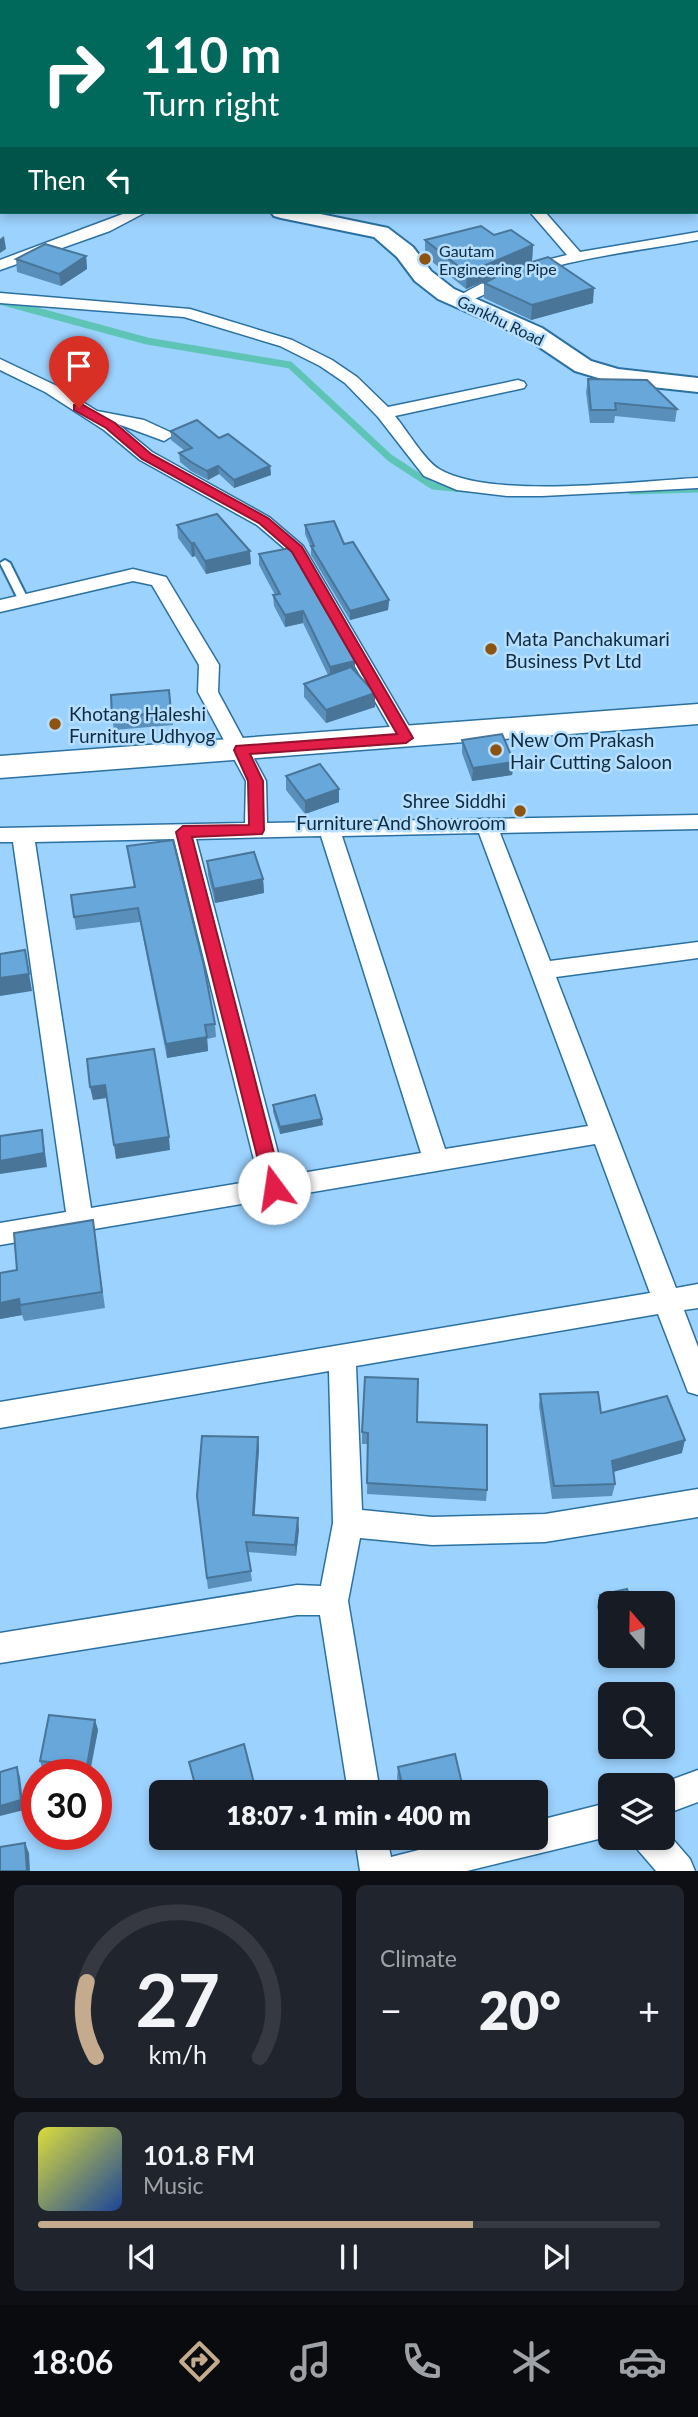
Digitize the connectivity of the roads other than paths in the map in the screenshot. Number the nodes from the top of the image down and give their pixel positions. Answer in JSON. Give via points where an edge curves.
{"nodes":[{"id":1,"x":426,"y":0,"type":"edge"},
{"id":2,"x":439,"y":0,"type":"edge"},
{"id":3,"x":135,"y":214,"type":"edge"},
{"id":4,"x":291,"y":214,"type":"edge"},
{"id":5,"x":539,"y":214,"type":"edge"},
{"id":6,"x":698,"y":236,"type":"edge"},
{"id":7,"x":578,"y":258,"type":"junction"},
{"id":8,"x":0,"y":265,"type":"edge"},
{"id":9,"x":0,"y":298,"type":"edge"},
{"id":10,"x":461,"y":300,"type":"junction"},
{"id":11,"x":0,"y":364,"type":"edge"},
{"id":12,"x":698,"y":385,"type":"edge"},
{"id":13,"x":517,"y":386,"type":"dead end"},
{"id":14,"x":384,"y":413,"type":"junction"},
{"id":15,"x":91,"y":414,"type":"junction"},
{"id":16,"x":164,"y":436,"type":"dead end"},
{"id":17,"x":698,"y":483,"type":"edge"},
{"id":18,"x":5,"y":563,"type":"dead end"},
{"id":19,"x":24,"y":601,"type":"junction"},
{"id":20,"x":0,"y":606,"type":"edge"},
{"id":21,"x":698,"y":715,"type":"edge"},
{"id":22,"x":406,"y":738,"type":"junction"},
{"id":23,"x":241,"y":750,"type":"junction"},
{"id":24,"x":0,"y":767,"type":"edge"},
{"id":25,"x":698,"y":822,"type":"edge"},
{"id":26,"x":487,"y":827,"type":"junction"},
{"id":27,"x":256,"y":830,"type":"junction"},
{"id":28,"x":330,"y":831,"type":"junction"},
{"id":29,"x":183,"y":832,"type":"junction"},
{"id":30,"x":12,"y":835,"type":"edge"},
{"id":31,"x":698,"y":950,"type":"edge"},
{"id":32,"x":541,"y":971,"type":"junction"},
{"id":33,"x":603,"y":1133,"type":"junction"},
{"id":34,"x":436,"y":1160,"type":"junction"},
{"id":35,"x":274,"y":1188,"type":"junction"},
{"id":36,"x":80,"y":1220,"type":"junction"},
{"id":37,"x":0,"y":1234,"type":"edge"},
{"id":38,"x":698,"y":1296,"type":"edge"},
{"id":39,"x":667,"y":1301,"type":"junction"},
{"id":40,"x":342,"y":1356,"type":"junction"},
{"id":41,"x":698,"y":1383,"type":"edge"},
{"id":42,"x":0,"y":1415,"type":"edge"},
{"id":43,"x":698,"y":1503,"type":"edge"},
{"id":44,"x":348,"y":1523,"type":"junction"},
{"id":45,"x":333,"y":1601,"type":"junction"},
{"id":46,"x":0,"y":1648,"type":"edge"},
{"id":47,"x":362,"y":1780,"type":"edge"},
{"id":48,"x":698,"y":1786,"type":"edge"},
{"id":49,"x":675,"y":1795,"type":"edge"},
{"id":50,"x":598,"y":1822,"type":"edge"},
{"id":51,"x":548,"y":1834,"type":"edge"},
{"id":52,"x":373,"y":1850,"type":"edge"},
{"id":53,"x":482,"y":1850,"type":"edge"},
{"id":54,"x":660,"y":1850,"type":"edge"},
{"id":55,"x":377,"y":1871,"type":"edge"},
{"id":56,"x":397,"y":1871,"type":"edge"},
{"id":57,"x":678,"y":1871,"type":"edge"}],
"edges":[{"from":1,"to":2,"type":"street"},
{"from":3,"to":8,"type":"street"},
{"from":4,"to":10,"type":"main road","name":"Gankhu Road","via":[[381,232],[433,285]]},
{"from":5,"to":7,"type":"street"},
{"from":6,"to":7,"type":"street"},
{"from":7,"to":10,"type":"street","via":[[507,277]]},
{"from":9,"to":14,"type":"street","via":[[185,312],[220,322],[286,343],[326,363]]},
{"from":10,"to":12,"type":"main road","name":"Gankhu Road","via":[[534,333],[583,366],[648,381]]},
{"from":11,"to":15,"type":"street"},
{"from":13,"to":14,"type":"street"},
{"from":14,"to":17,"type":"street","via":[[430,472],[463,486],[530,491]]},
{"from":15,"to":16,"type":"street","via":[[138,424]]},
{"from":15,"to":22,"type":"street","via":[[146,456],[263,521],[298,550]]},
{"from":18,"to":19,"type":"lane"},
{"from":19,"to":20,"type":"street"},
{"from":19,"to":23,"type":"street","via":[[133,575],[159,581],[209,665],[208,692]]},
{"from":21,"to":22,"type":"main road"},
{"from":22,"to":23,"type":"main road"},
{"from":23,"to":24,"type":"main road"},
{"from":23,"to":27,"type":"street","via":[[256,781]]},
{"from":25,"to":26,"type":"street"},
{"from":26,"to":28,"type":"street"},
{"from":26,"to":32,"type":"street"},
{"from":27,"to":28,"type":"street"},
{"from":27,"to":29,"type":"street"},
{"from":28,"to":34,"type":"street"},
{"from":29,"to":30,"type":"street"},
{"from":29,"to":35,"type":"street"},
{"from":30,"to":36,"type":"street"},
{"from":31,"to":32,"type":"street"},
{"from":32,"to":33,"type":"street"},
{"from":33,"to":34,"type":"street"},
{"from":33,"to":39,"type":"street"},
{"from":34,"to":35,"type":"street"},
{"from":35,"to":36,"type":"street"},
{"from":36,"to":37,"type":"street"},
{"from":38,"to":39,"type":"street"},
{"from":39,"to":40,"type":"street"},
{"from":39,"to":41,"type":"street"},
{"from":40,"to":42,"type":"street"},
{"from":40,"to":44,"type":"street"},
{"from":43,"to":44,"type":"street","via":[[545,1528],[432,1531]]},
{"from":44,"to":45,"type":"street"},
{"from":45,"to":46,"type":"street","via":[[297,1600]]},
{"from":45,"to":47,"type":"street"},
{"from":48,"to":49,"type":"street"},
{"from":50,"to":51,"type":"street"},
{"from":52,"to":55,"type":"street"},
{"from":53,"to":56,"type":"street"},
{"from":54,"to":57,"type":"street"}]}
